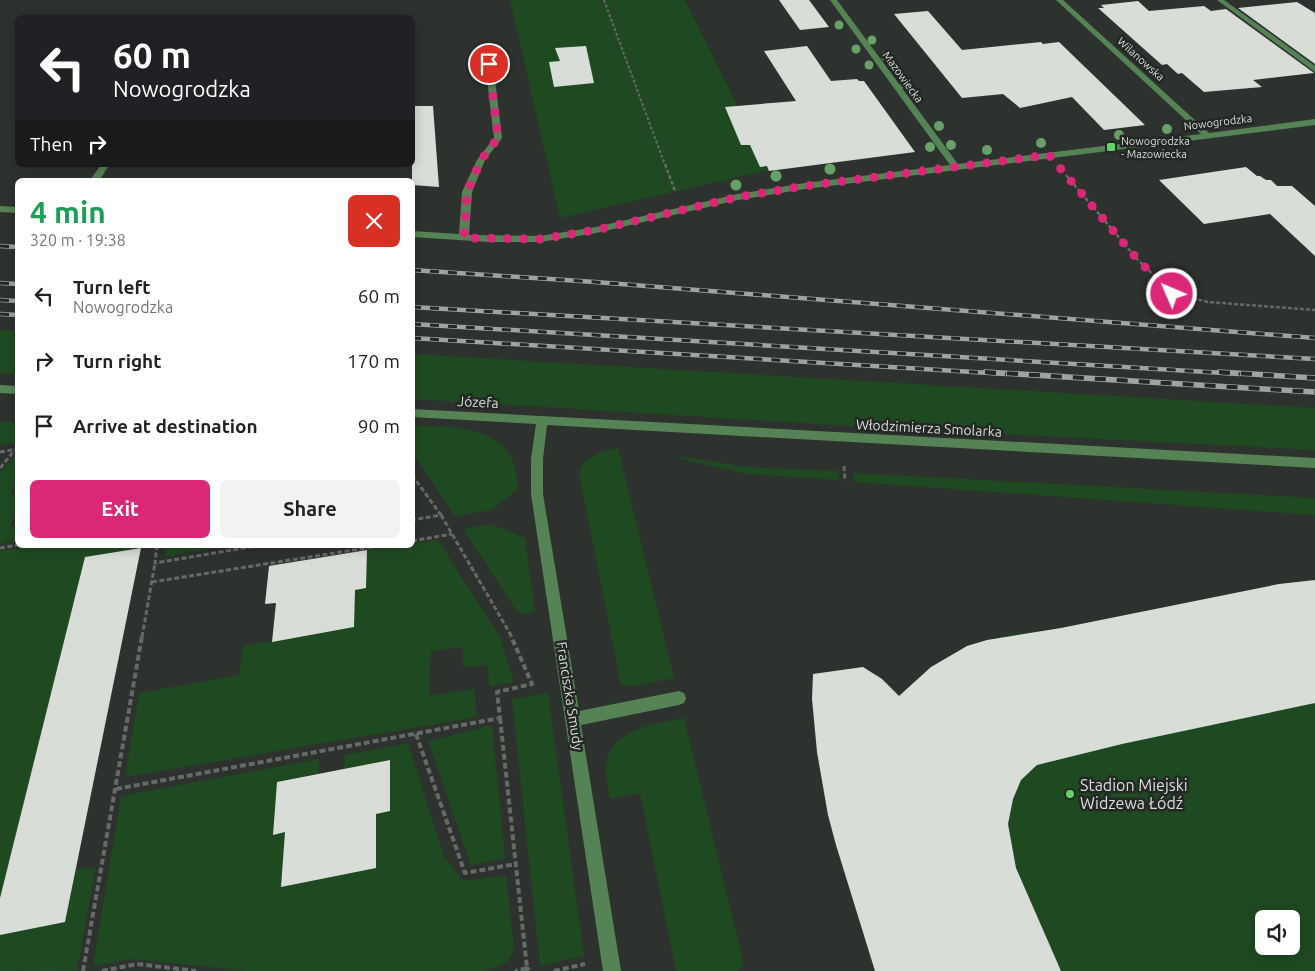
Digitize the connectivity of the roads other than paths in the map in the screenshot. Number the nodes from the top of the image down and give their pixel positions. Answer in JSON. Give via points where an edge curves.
{"nodes":[{"id":1,"x":832,"y":0,"type":"edge"},
{"id":2,"x":1059,"y":0,"type":"edge"},
{"id":3,"x":1220,"y":0,"type":"edge"},
{"id":4,"x":487,"y":46,"type":"dead end"},
{"id":5,"x":1315,"y":70,"type":"edge"},
{"id":6,"x":1315,"y":122,"type":"edge"},
{"id":7,"x":1207,"y":135,"type":"junction"},
{"id":8,"x":104,"y":167,"type":"edge"},
{"id":9,"x":956,"y":167,"type":"junction"},
{"id":10,"x":96,"y":178,"type":"edge"},
{"id":11,"x":0,"y":209,"type":"edge"},
{"id":12,"x":15,"y":210,"type":"edge"},
{"id":13,"x":415,"y":234,"type":"edge"},
{"id":14,"x":464,"y":238,"type":"junction"},
{"id":15,"x":0,"y":389,"type":"edge"},
{"id":16,"x":15,"y":390,"type":"edge"},
{"id":17,"x":415,"y":413,"type":"edge"},
{"id":18,"x":542,"y":421,"type":"junction"},
{"id":19,"x":1315,"y":463,"type":"edge"},
{"id":20,"x":679,"y":698,"type":"dead end"},
{"id":21,"x":573,"y":719,"type":"junction"},
{"id":22,"x":612,"y":971,"type":"edge"}],
"edges":[{"from":1,"to":9,"type":"street","name":"Mazowiecka"},
{"from":2,"to":7,"type":"street","name":"Wilanowska"},
{"from":3,"to":5,"type":"street"},
{"from":4,"to":14,"type":"street","via":[[498,138],[481,160],[467,192]]},
{"from":6,"to":7,"type":"street","name":"Nowogrodzka"},
{"from":7,"to":9,"type":"street","name":"Nowogrodzka"},
{"from":8,"to":10,"type":"street"},
{"from":9,"to":14,"type":"street","name":"Nowogrodzka","via":[[738,197],[596,230],[540,239]]},
{"from":11,"to":12,"type":"street"},
{"from":13,"to":14,"type":"street","name":"Nowogrodzka"},
{"from":15,"to":16,"type":"street"},
{"from":17,"to":18,"type":"street","name":"Józefa"},
{"from":18,"to":19,"type":"street","name":"Włodzimierza Smolarka"},
{"from":18,"to":21,"type":"street","name":"Franciszka Smudy","via":[[537,494]]},
{"from":20,"to":21,"type":"street"},
{"from":21,"to":22,"type":"street","name":"Franciszka Smudy"}]}
